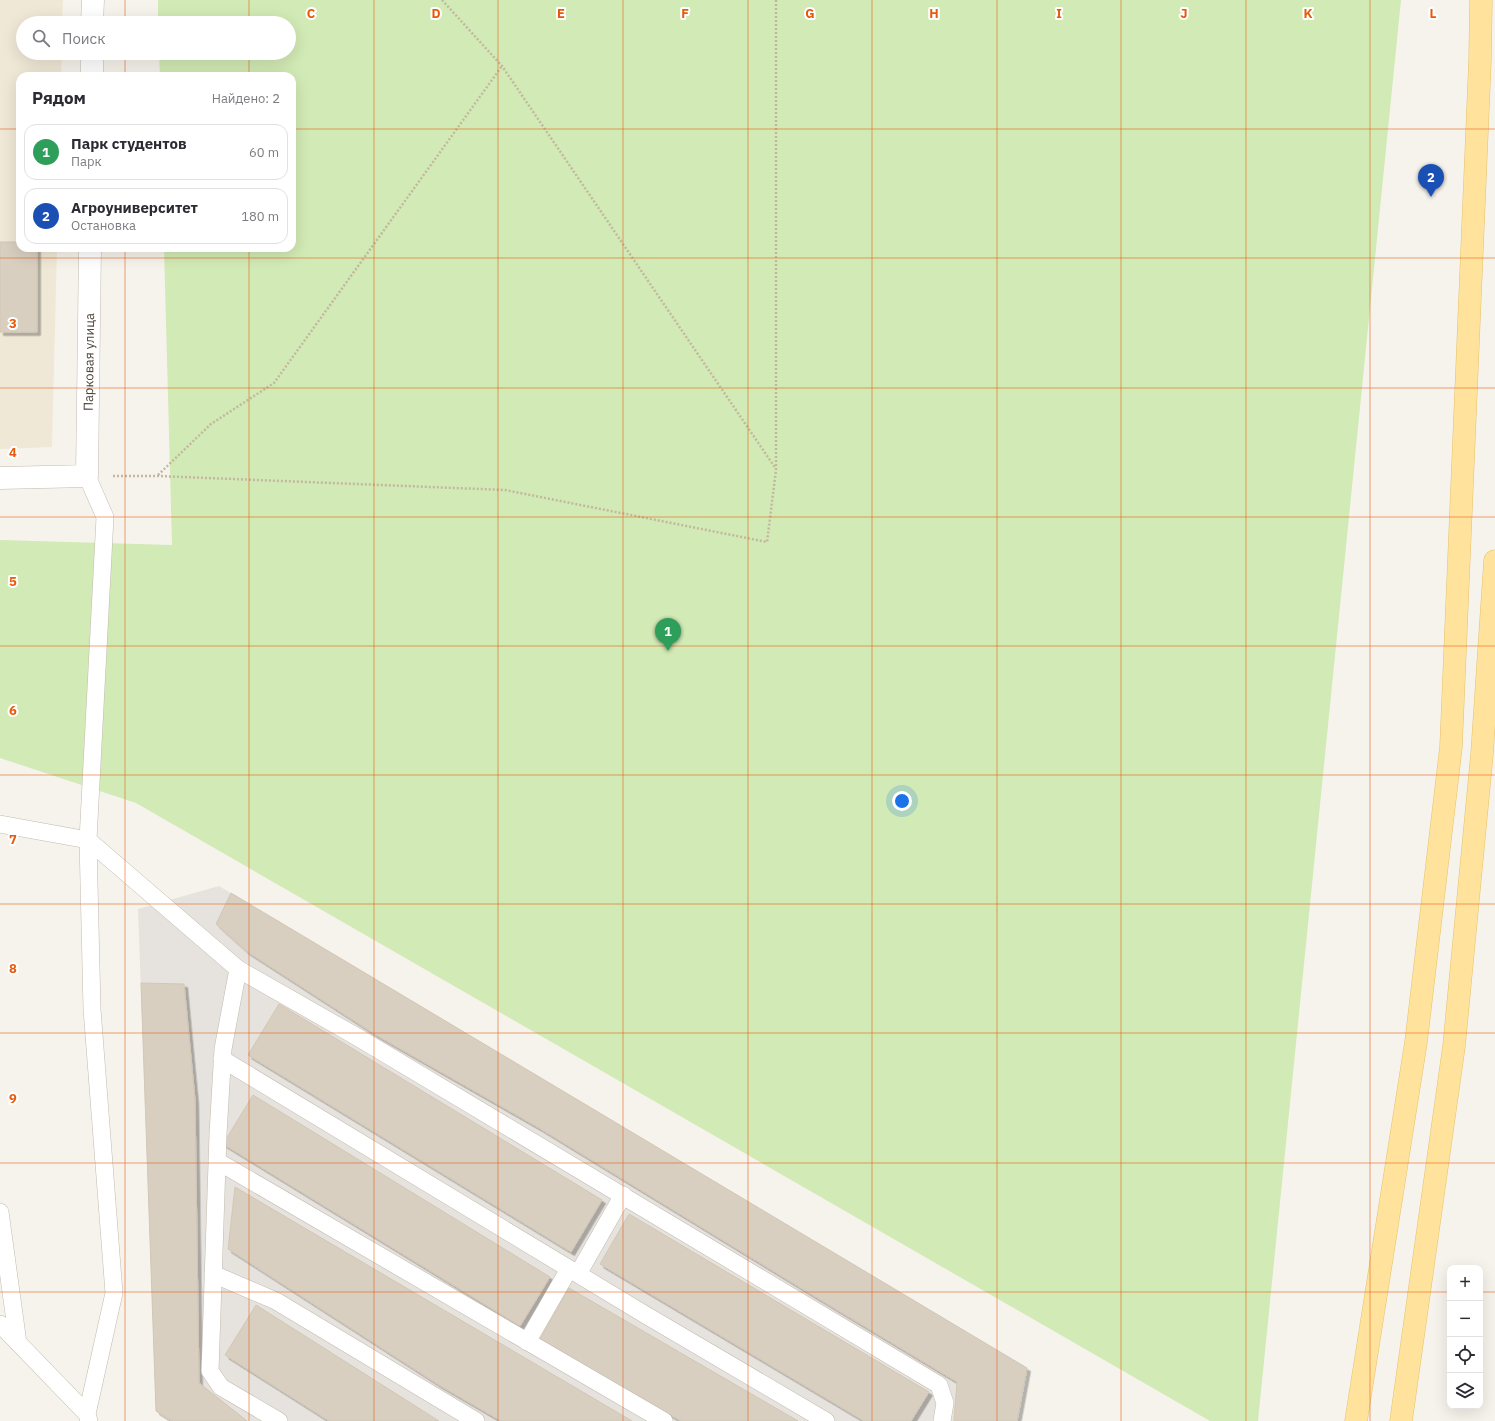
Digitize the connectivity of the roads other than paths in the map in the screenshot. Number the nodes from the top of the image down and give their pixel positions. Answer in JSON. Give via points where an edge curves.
{"nodes":[{"id":1,"x":92,"y":0,"type":"edge"},
{"id":2,"x":1481,"y":0,"type":"edge"},
{"id":3,"x":92,"y":16,"type":"edge"},
{"id":4,"x":92,"y":60,"type":"edge"},
{"id":5,"x":92,"y":72,"type":"edge"},
{"id":6,"x":90,"y":252,"type":"edge"},
{"id":7,"x":87,"y":476,"type":"junction"},
{"id":8,"x":0,"y":478,"type":"edge"},
{"id":9,"x":1495,"y":561,"type":"edge"},
{"id":10,"x":0,"y":824,"type":"edge"},
{"id":11,"x":88,"y":840,"type":"junction"},
{"id":12,"x":238,"y":969,"type":"junction"},
{"id":13,"x":222,"y":1059,"type":"junction"},
{"id":14,"x":217,"y":1161,"type":"junction"},
{"id":15,"x":623,"y":1195,"type":"junction"},
{"id":16,"x":0,"y":1212,"type":"edge"},
{"id":17,"x":574,"y":1271,"type":"junction"},
{"id":18,"x":213,"y":1274,"type":"junction"},
{"id":19,"x":0,"y":1324,"type":"edge"},
{"id":20,"x":527,"y":1342,"type":"junction"},
{"id":21,"x":18,"y":1343,"type":"junction"},
{"id":22,"x":88,"y":1418,"type":"edge"},
{"id":23,"x":279,"y":1421,"type":"edge"},
{"id":24,"x":476,"y":1421,"type":"edge"},
{"id":25,"x":664,"y":1421,"type":"edge"},
{"id":26,"x":826,"y":1421,"type":"edge"},
{"id":27,"x":942,"y":1421,"type":"edge"},
{"id":28,"x":1356,"y":1421,"type":"edge"},
{"id":29,"x":1400,"y":1421,"type":"edge"}],
"edges":[{"from":1,"to":3,"type":"street"},
{"from":2,"to":28,"type":"main road","via":[[1480,76],[1451,747],[1416,1042]]},
{"from":4,"to":5,"type":"street"},
{"from":6,"to":7,"type":"street","name":"Парковая улица"},
{"from":7,"to":8,"type":"street"},
{"from":7,"to":11,"type":"lane","via":[[105,517]]},
{"from":9,"to":29,"type":"main road","via":[[1482,754],[1454,1046]]},
{"from":10,"to":11,"type":"lane"},
{"from":11,"to":12,"type":"lane"},
{"from":11,"to":22,"type":"lane","via":[[92,1008],[114,1293]]},
{"from":12,"to":13,"type":"lane"},
{"from":12,"to":15,"type":"lane"},
{"from":13,"to":14,"type":"lane"},
{"from":13,"to":17,"type":"lane"},
{"from":14,"to":18,"type":"lane"},
{"from":14,"to":20,"type":"lane"},
{"from":15,"to":17,"type":"lane"},
{"from":15,"to":27,"type":"lane","via":[[939,1384],[945,1403]]},
{"from":16,"to":21,"type":"lane"},
{"from":17,"to":20,"type":"lane"},
{"from":17,"to":26,"type":"lane"},
{"from":18,"to":23,"type":"lane","via":[[210,1371],[221,1387]]},
{"from":18,"to":24,"type":"lane","via":[[276,1301]]},
{"from":19,"to":21,"type":"lane"},
{"from":20,"to":25,"type":"lane"},
{"from":21,"to":22,"type":"lane"}]}
